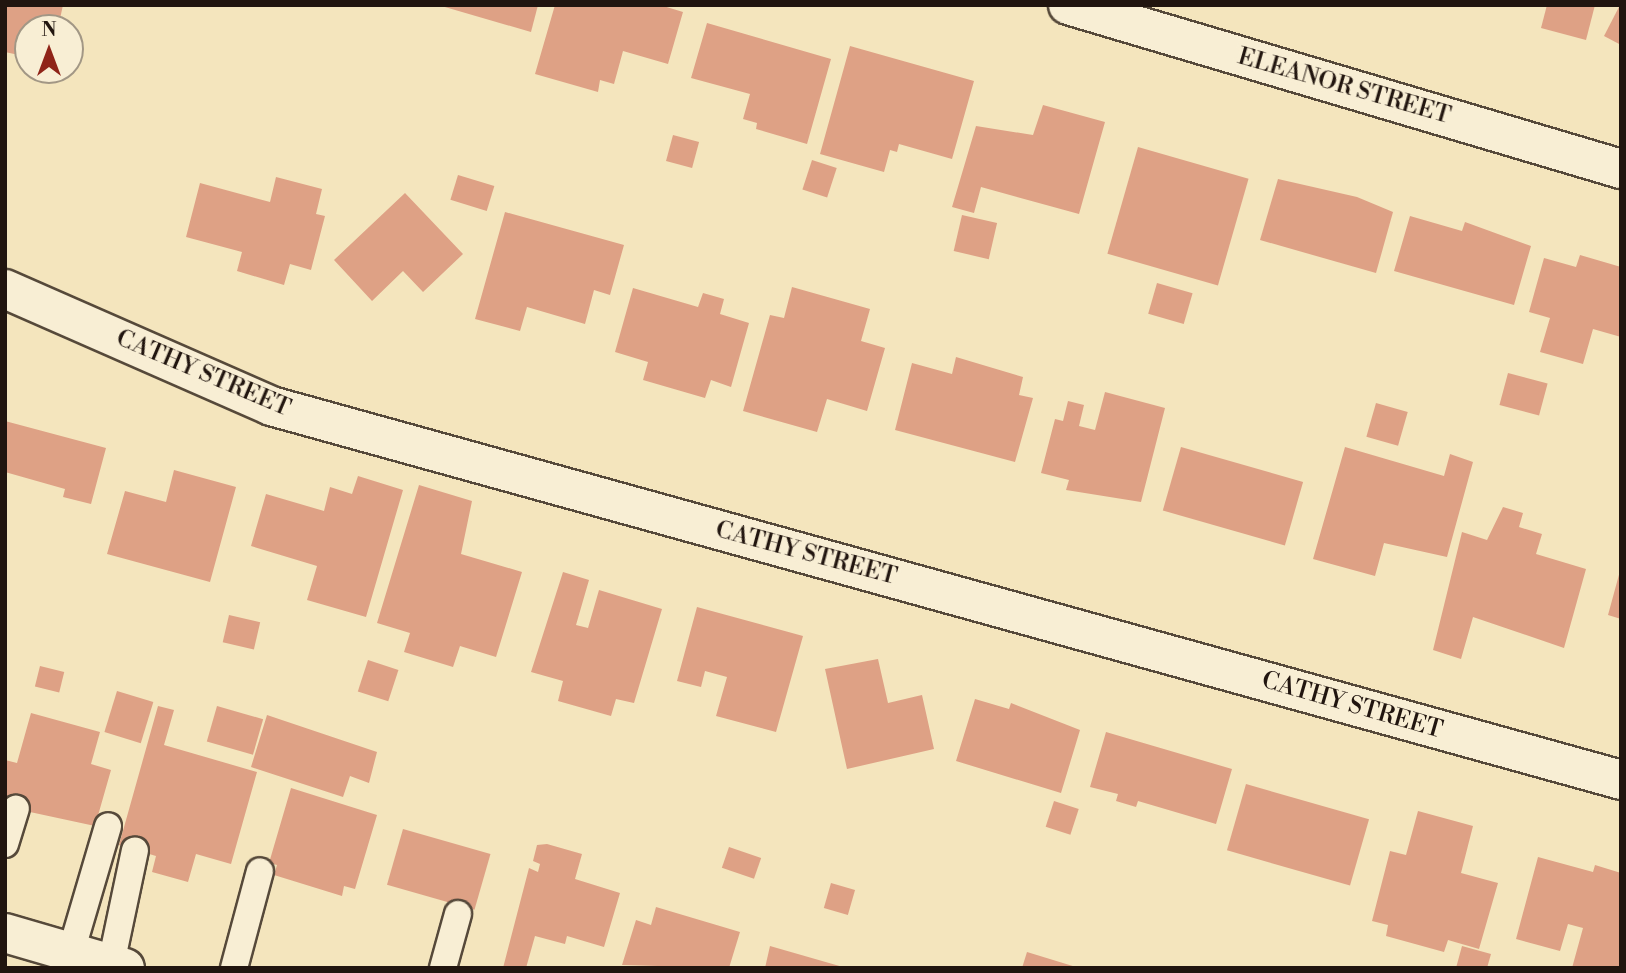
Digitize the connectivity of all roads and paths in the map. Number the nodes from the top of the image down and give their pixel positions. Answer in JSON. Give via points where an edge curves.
{"nodes":[{"id":1,"x":1068,"y":5,"type":"edge"},
{"id":2,"x":1621,"y":169,"type":"edge"},
{"id":3,"x":5,"y":289,"type":"edge"},
{"id":4,"x":1621,"y":780,"type":"edge"},
{"id":5,"x":16,"y":809,"type":"dead end"},
{"id":6,"x":108,"y":826,"type":"dead end"},
{"id":7,"x":5,"y":844,"type":"edge"},
{"id":8,"x":135,"y":850,"type":"dead end"},
{"id":9,"x":260,"y":871,"type":"dead end"},
{"id":10,"x":458,"y":914,"type":"dead end"},
{"id":11,"x":5,"y":933,"type":"edge"},
{"id":12,"x":58,"y":956,"type":"edge"},
{"id":13,"x":118,"y":966,"type":"edge"},
{"id":14,"x":234,"y":968,"type":"edge"},
{"id":15,"x":443,"y":968,"type":"edge"}],
"edges":[{"from":1,"to":2,"type":"street","name":"ELEANOR STREET"},
{"from":3,"to":4,"type":"street","name":"CATHY STREET","via":[[271,406]]},
{"from":5,"to":7,"type":"lane"},
{"from":6,"to":12,"type":"lane"},
{"from":8,"to":13,"type":"lane"},
{"from":9,"to":14,"type":"lane"},
{"from":10,"to":15,"type":"lane"},
{"from":11,"to":12,"type":"street"},
{"from":12,"to":13,"type":"street"}]}
